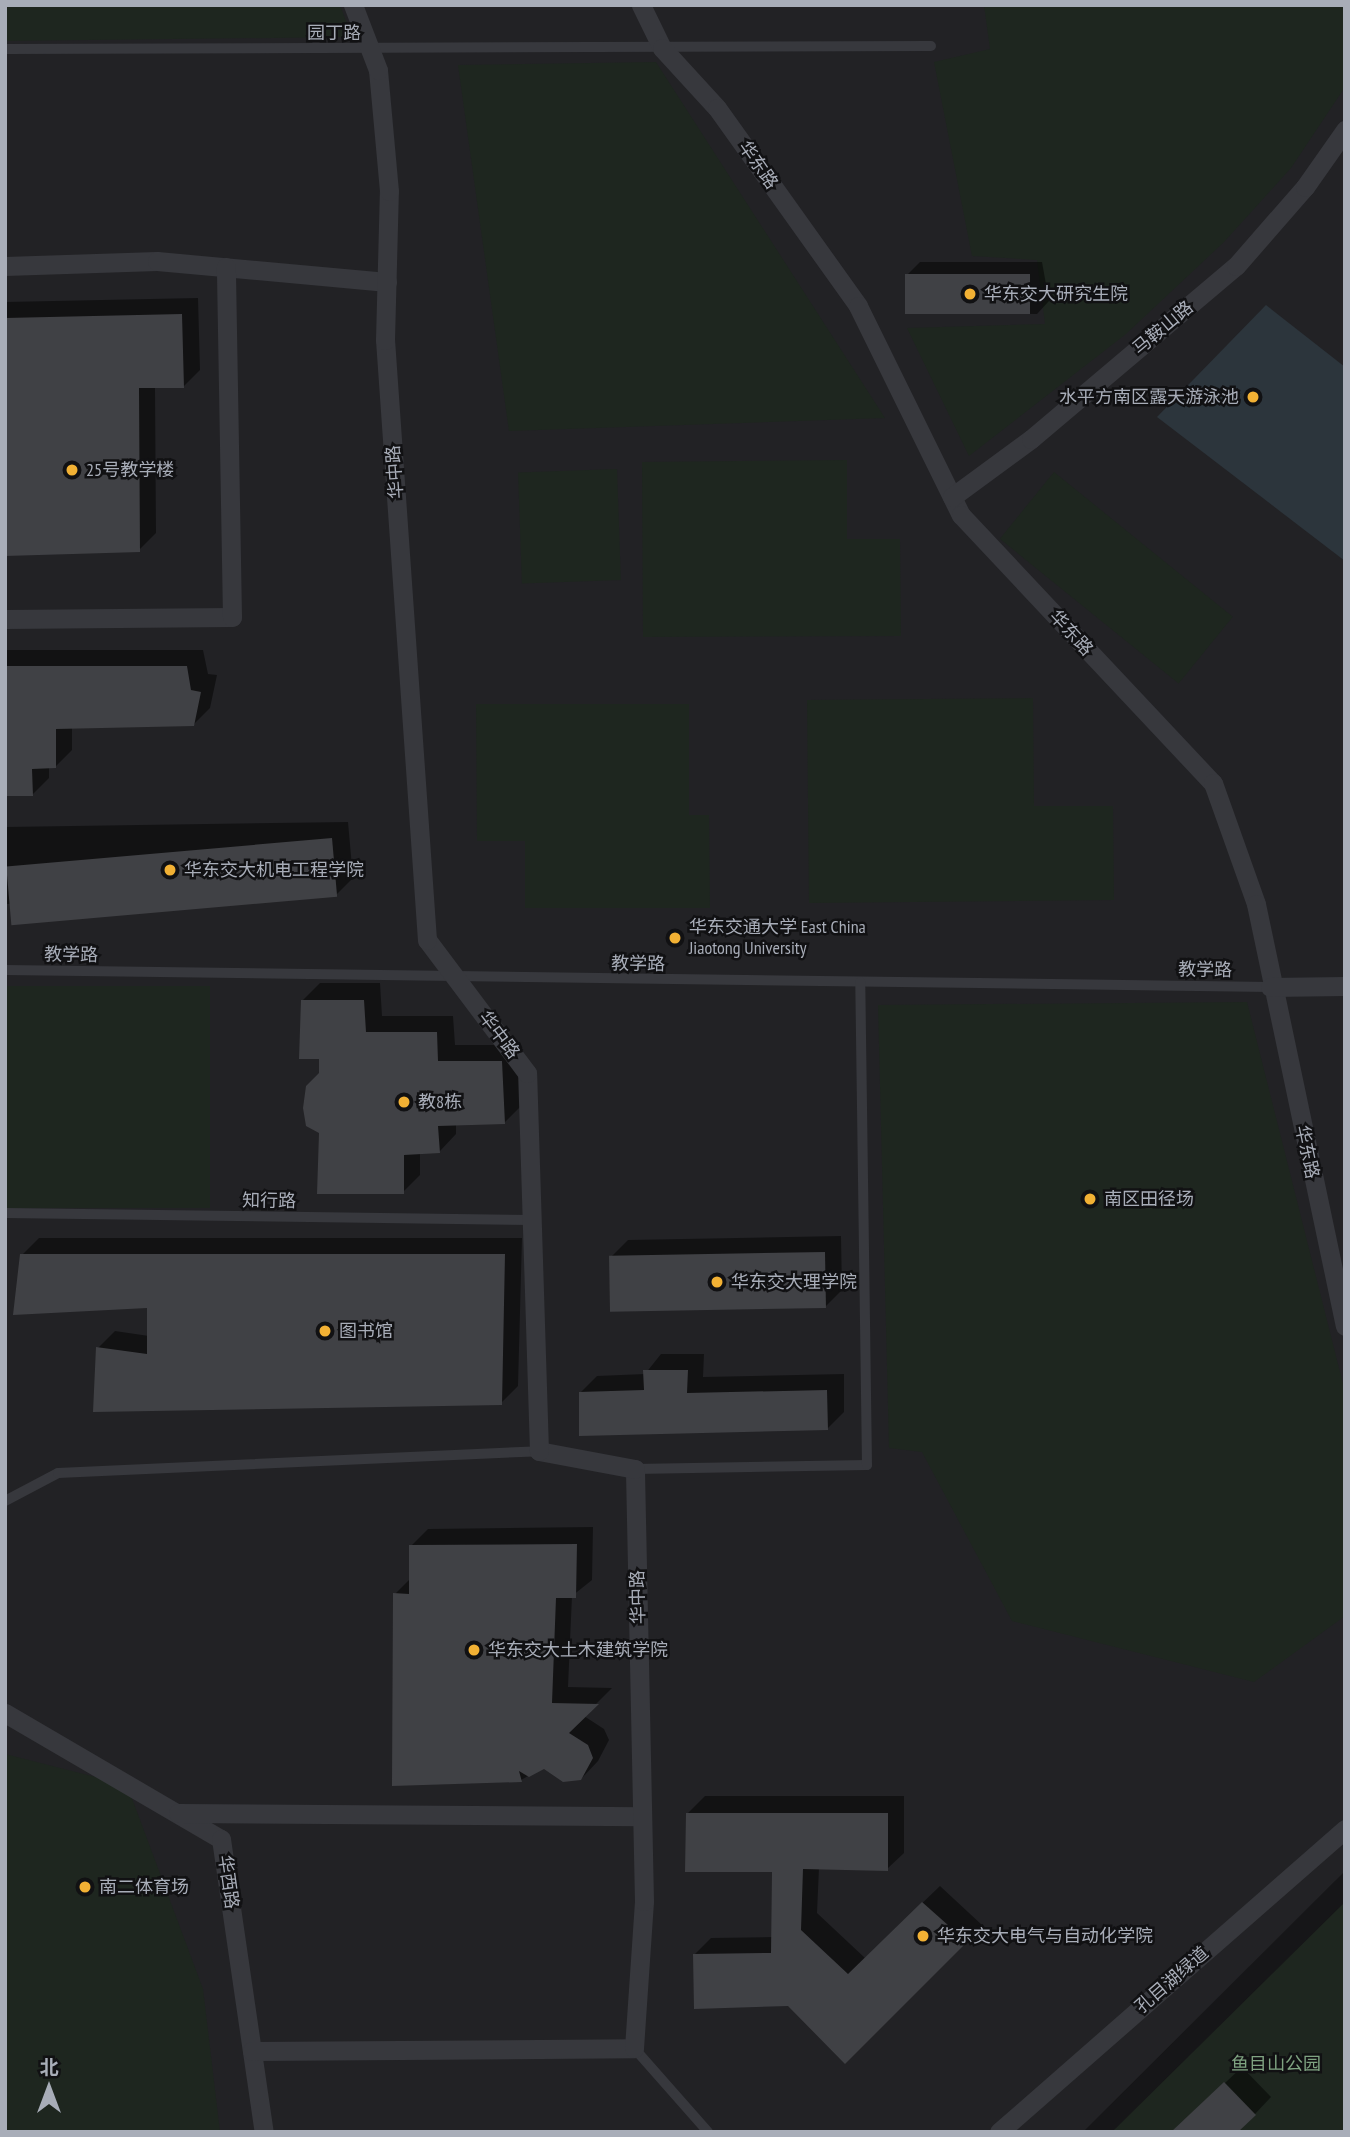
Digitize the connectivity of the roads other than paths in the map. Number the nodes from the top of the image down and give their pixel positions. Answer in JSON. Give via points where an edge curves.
{"nodes":[{"id":1,"x":353,"y":5,"type":"edge"},
{"id":2,"x":642,"y":5,"type":"edge"},
{"id":3,"x":930,"y":46,"type":"dead end"},
{"id":4,"x":662,"y":48,"type":"junction"},
{"id":5,"x":5,"y":49,"type":"edge"},
{"id":6,"x":370,"y":49,"type":"junction"},
{"id":7,"x":1345,"y":130,"type":"edge"},
{"id":8,"x":5,"y":267,"type":"edge"},
{"id":9,"x":226,"y":267,"type":"junction"},
{"id":10,"x":387,"y":282,"type":"junction"},
{"id":11,"x":953,"y":497,"type":"junction"},
{"id":12,"x":5,"y":619,"type":"edge"},
{"id":13,"x":5,"y":970,"type":"edge"},
{"id":14,"x":455,"y":977,"type":"junction"},
{"id":15,"x":860,"y":982,"type":"junction"},
{"id":16,"x":1345,"y":986,"type":"edge"},
{"id":17,"x":1270,"y":987,"type":"junction"},
{"id":18,"x":5,"y":1213,"type":"edge"},
{"id":19,"x":533,"y":1220,"type":"junction"},
{"id":20,"x":1345,"y":1326,"type":"edge"},
{"id":21,"x":539,"y":1451,"type":"junction"},
{"id":22,"x":635,"y":1469,"type":"junction"},
{"id":23,"x":5,"y":1501,"type":"edge"},
{"id":24,"x":5,"y":1713,"type":"edge"},
{"id":25,"x":176,"y":1813,"type":"junction"},
{"id":26,"x":642,"y":1816,"type":"junction"},
{"id":27,"x":1345,"y":1829,"type":"edge"},
{"id":28,"x":634,"y":2048,"type":"junction"},
{"id":29,"x":252,"y":2051,"type":"junction"},
{"id":30,"x":264,"y":2132,"type":"edge"},
{"id":31,"x":708,"y":2132,"type":"edge"},
{"id":32,"x":999,"y":2132,"type":"edge"}],
"edges":[{"from":1,"to":6,"type":"street","name":"华中路"},
{"from":2,"to":4,"type":"street","name":"华东路"},
{"from":3,"to":4,"type":"lane","name":"园丁路"},
{"from":4,"to":6,"type":"lane","name":"园丁路"},
{"from":4,"to":11,"type":"street","name":"华东路","via":[[717,108],[858,306]]},
{"from":5,"to":6,"type":"lane","name":"园丁路"},
{"from":6,"to":10,"type":"street","name":"华中路","via":[[378,70],[389,191]]},
{"from":7,"to":11,"type":"street","name":"马鞍山路","via":[[1305,187],[1236,266],[1031,439]]},
{"from":8,"to":9,"type":"street","via":[[157,261]]},
{"from":9,"to":10,"type":"street"},
{"from":9,"to":12,"type":"street","via":[[232,617]]},
{"from":10,"to":14,"type":"street","name":"华中路","via":[[385,340],[427,940]]},
{"from":11,"to":17,"type":"street","name":"华东路","via":[[961,515],[1213,783],[1256,904]]},
{"from":13,"to":14,"type":"lane","name":"教学路"},
{"from":14,"to":15,"type":"lane","name":"教学路"},
{"from":14,"to":19,"type":"street","name":"华中路","via":[[527,1073]]},
{"from":15,"to":17,"type":"lane","name":"教学路"},
{"from":15,"to":22,"type":"lane","via":[[867,1465]]},
{"from":16,"to":17,"type":"street"},
{"from":17,"to":20,"type":"street","name":"华东路"},
{"from":18,"to":19,"type":"lane","name":"知行路"},
{"from":19,"to":21,"type":"street","name":"华中路"},
{"from":21,"to":22,"type":"street"},
{"from":21,"to":23,"type":"lane","via":[[58,1473]]},
{"from":22,"to":26,"type":"street","name":"华中路"},
{"from":24,"to":25,"type":"street","name":"华西路"},
{"from":25,"to":26,"type":"street"},
{"from":25,"to":29,"type":"street","name":"华西路","via":[[221,1839]]},
{"from":26,"to":28,"type":"street","name":"华中路","via":[[644,1901]]},
{"from":27,"to":32,"type":"street","name":"孔目湖绿道"},
{"from":28,"to":29,"type":"street"},
{"from":28,"to":31,"type":"lane"},
{"from":29,"to":30,"type":"street","name":"华西路"}]}
